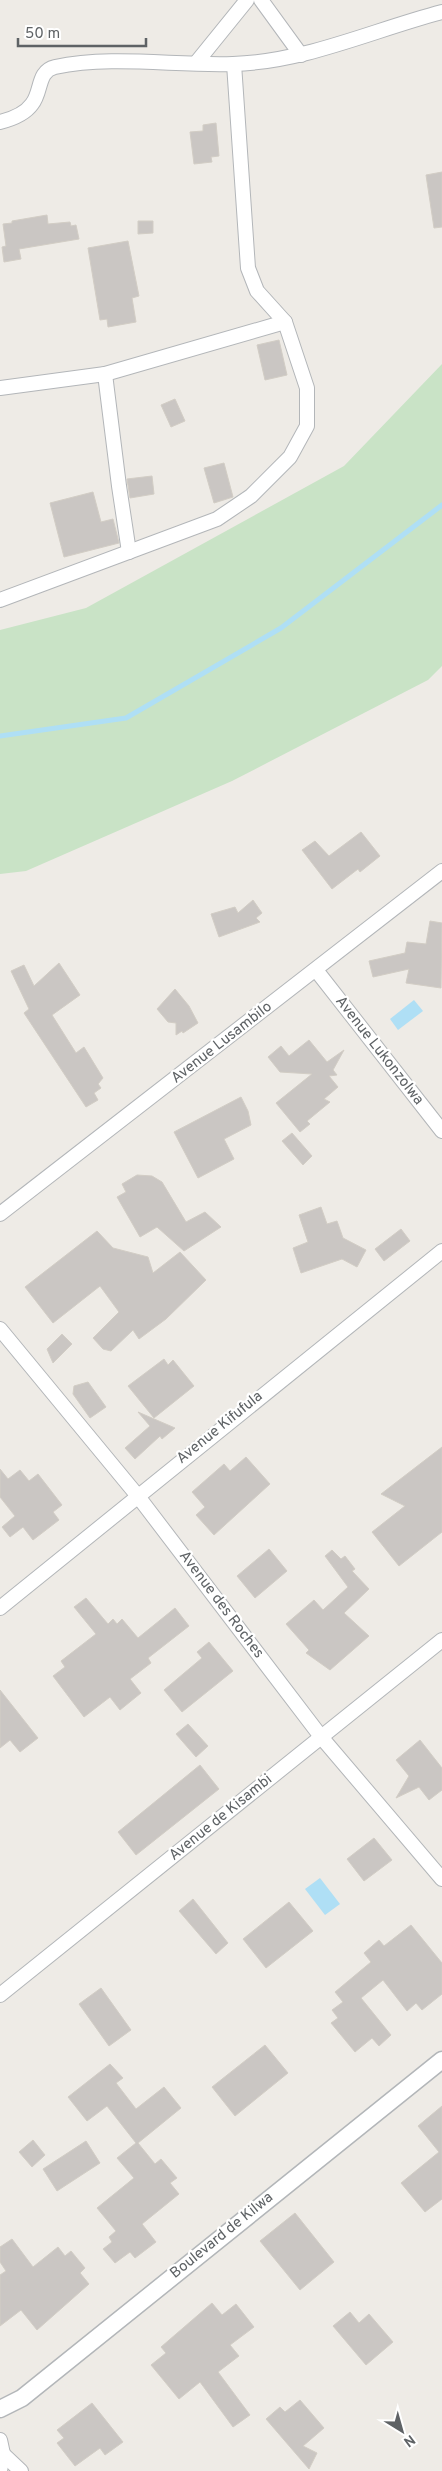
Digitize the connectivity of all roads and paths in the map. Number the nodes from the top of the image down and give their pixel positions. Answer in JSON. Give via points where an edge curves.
{"nodes":[{"id":1,"x":247,"y":0,"type":"edge"},
{"id":2,"x":261,"y":0,"type":"edge"},
{"id":3,"x":442,"y":12,"type":"edge"},
{"id":4,"x":301,"y":55,"type":"junction"},
{"id":5,"x":196,"y":63,"type":"junction"},
{"id":6,"x":234,"y":64,"type":"junction"},
{"id":7,"x":0,"y":122,"type":"edge"},
{"id":8,"x":285,"y":322,"type":"junction"},
{"id":9,"x":105,"y":374,"type":"junction"},
{"id":10,"x":0,"y":388,"type":"edge"},
{"id":11,"x":129,"y":552,"type":"junction"},
{"id":12,"x":0,"y":600,"type":"edge"},
{"id":13,"x":442,"y":871,"type":"edge"},
{"id":14,"x":316,"y":970,"type":"junction"},
{"id":15,"x":442,"y":1131,"type":"edge"},
{"id":16,"x":0,"y":1214,"type":"edge"},
{"id":17,"x":442,"y":1251,"type":"edge"},
{"id":18,"x":0,"y":1329,"type":"edge"},
{"id":19,"x":137,"y":1495,"type":"junction"},
{"id":20,"x":0,"y":1608,"type":"edge"},
{"id":21,"x":442,"y":1640,"type":"edge"},
{"id":22,"x":322,"y":1738,"type":"junction"},
{"id":23,"x":442,"y":1879,"type":"edge"},
{"id":24,"x":0,"y":1995,"type":"edge"},
{"id":25,"x":442,"y":2060,"type":"edge"},
{"id":26,"x":0,"y":2409,"type":"edge"},
{"id":27,"x":0,"y":2440,"type":"edge"},
{"id":28,"x":3,"y":2454,"type":"junction"},
{"id":29,"x":0,"y":2470,"type":"edge"},
{"id":30,"x":21,"y":2471,"type":"edge"}],
"edges":[{"from":1,"to":5,"type":"street"},
{"from":2,"to":4,"type":"street"},
{"from":3,"to":4,"type":"street"},
{"from":4,"to":6,"type":"street"},
{"from":5,"to":6,"type":"street"},
{"from":5,"to":7,"type":"street","via":[[108,62],[52,68],[44,74],[34,102],[24,113]]},
{"from":6,"to":8,"type":"street","via":[[248,268],[257,291]]},
{"from":8,"to":9,"type":"street"},
{"from":8,"to":11,"type":"street","via":[[307,388],[307,426],[290,457],[251,496],[217,519]]},
{"from":9,"to":10,"type":"street"},
{"from":9,"to":11,"type":"street"},
{"from":11,"to":12,"type":"street"},
{"from":13,"to":14,"type":"street","name":"Avenue Lusambilo"},
{"from":14,"to":15,"type":"street","name":"Avenue Lukonzolwa"},
{"from":14,"to":16,"type":"street","name":"Avenue Lusambilo"},
{"from":17,"to":19,"type":"street","name":"Avenue Kifufula"},
{"from":18,"to":19,"type":"street","name":"Avenue des Roches"},
{"from":19,"to":20,"type":"street","name":"Avenue Kifufula"},
{"from":19,"to":22,"type":"street","name":"Avenue des Roches"},
{"from":21,"to":22,"type":"street","name":"Avenue de Kisambi"},
{"from":22,"to":23,"type":"street","name":"Avenue des Roches"},
{"from":22,"to":24,"type":"street","name":"Avenue de Kisambi"},
{"from":25,"to":26,"type":"street","name":"Boulevard de Kilwa","via":[[22,2398]]},
{"from":27,"to":28,"type":"street"},
{"from":28,"to":29,"type":"street"},
{"from":28,"to":30,"type":"street"}]}
